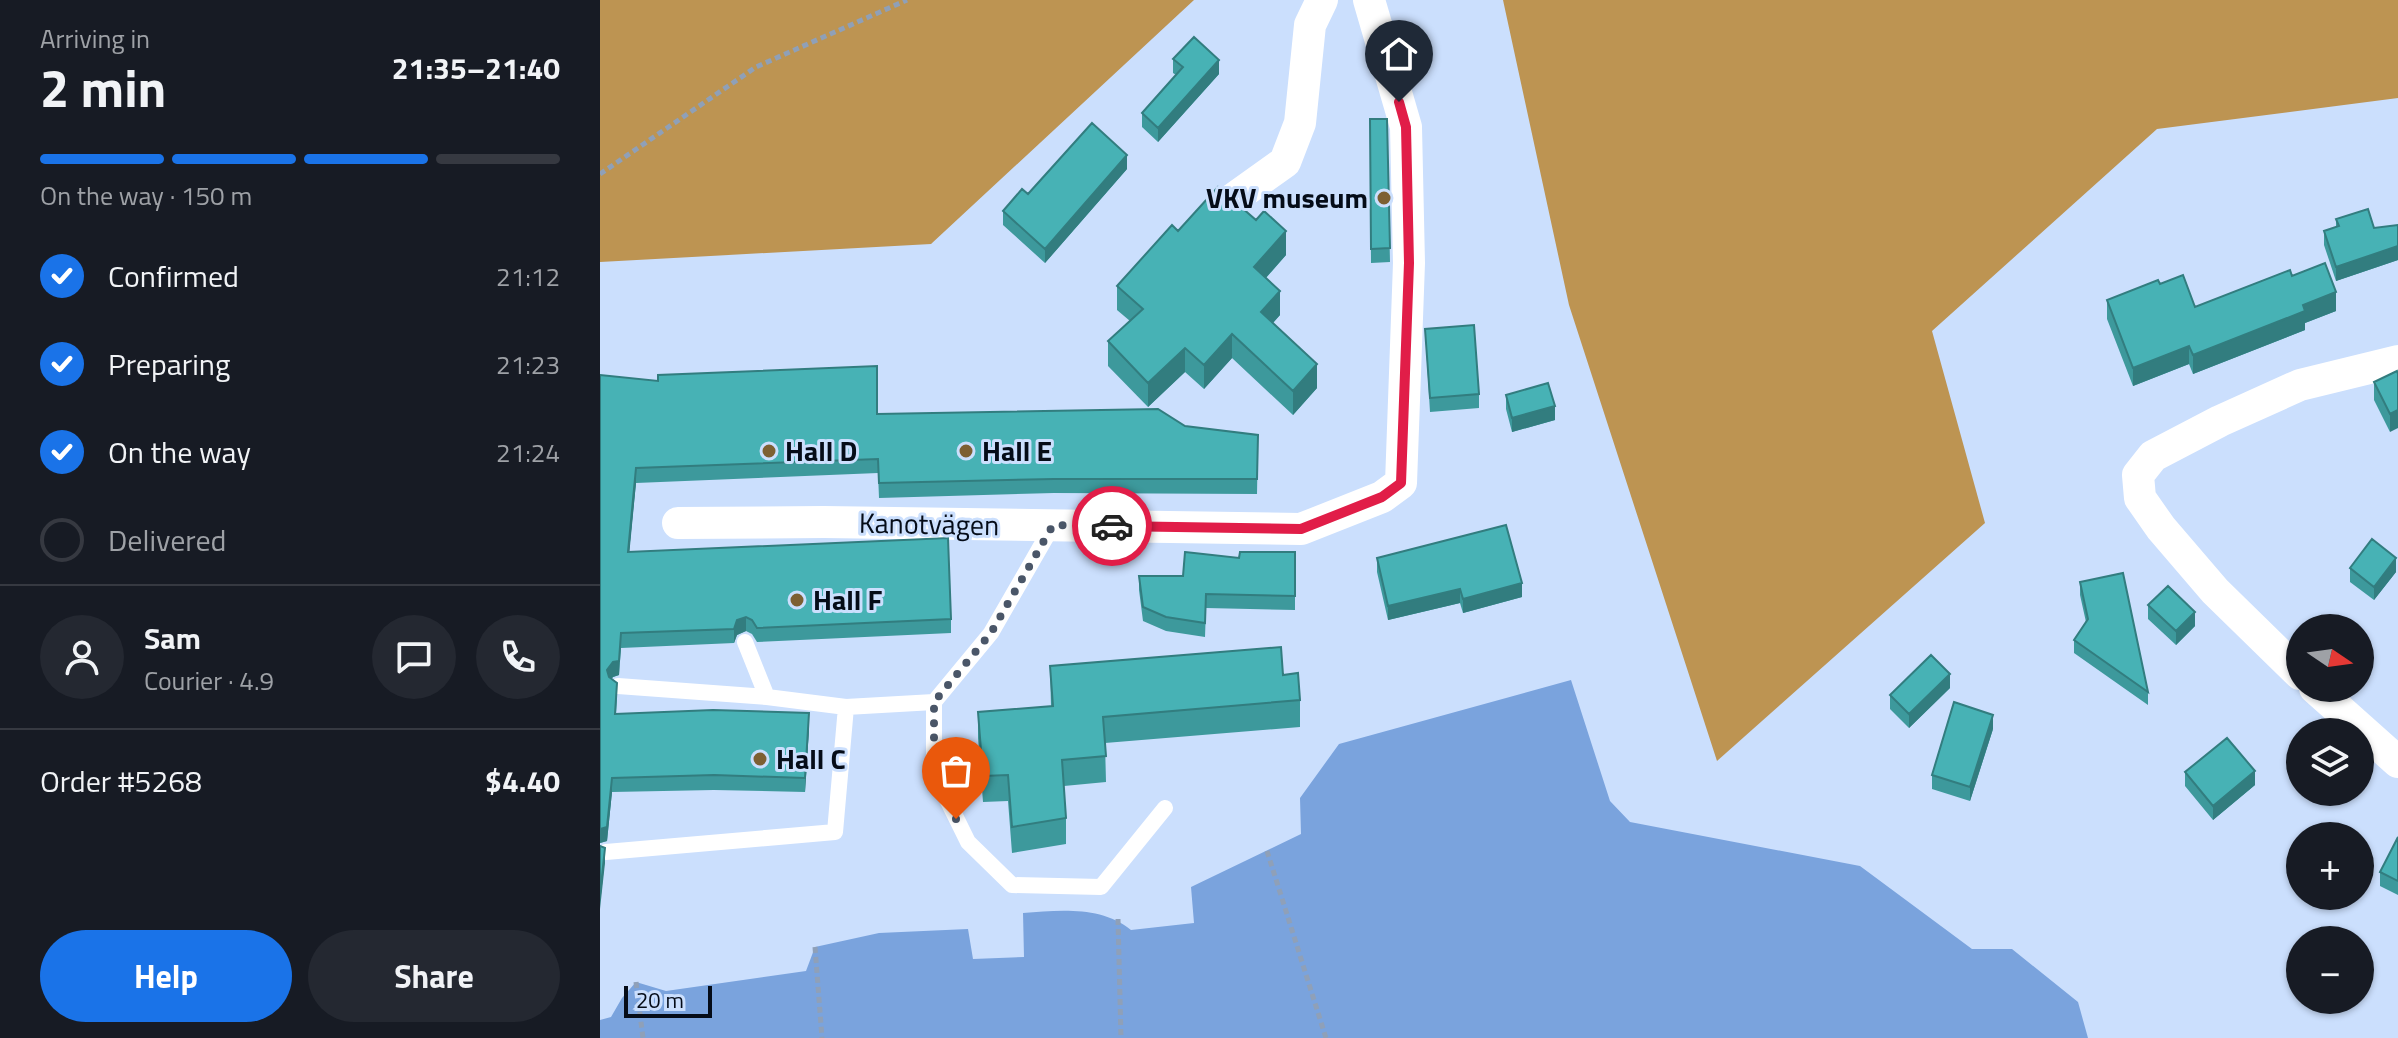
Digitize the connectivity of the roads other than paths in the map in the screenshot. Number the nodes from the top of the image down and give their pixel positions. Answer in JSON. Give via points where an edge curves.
{"nodes":[{"id":1,"x":1322,"y":0,"type":"edge"},
{"id":2,"x":1369,"y":0,"type":"edge"},
{"id":3,"x":1233,"y":199,"type":"edge"},
{"id":4,"x":2398,"y":361,"type":"edge"},
{"id":5,"x":678,"y":523,"type":"dead end"},
{"id":6,"x":1053,"y":525,"type":"junction"},
{"id":7,"x":745,"y":642,"type":"dead end"},
{"id":8,"x":2286,"y":660,"type":"edge"},
{"id":9,"x":618,"y":686,"type":"edge"},
{"id":10,"x":767,"y":697,"type":"junction"},
{"id":11,"x":934,"y":702,"type":"junction"},
{"id":12,"x":2331,"y":702,"type":"edge"},
{"id":13,"x":846,"y":707,"type":"junction"},
{"id":14,"x":2398,"y":762,"type":"edge"},
{"id":15,"x":1165,"y":808,"type":"dead end"},
{"id":16,"x":606,"y":852,"type":"edge"}],
"edges":[{"from":1,"to":3,"type":"street","via":[[1310,25],[1300,123],[1285,162]]},
{"from":2,"to":6,"type":"street","name":"Kanotvägen","via":[[1406,127],[1409,263],[1401,483],[1382,497],[1301,529]]},
{"from":4,"to":8,"type":"street","via":[[2300,385],[2153,456],[2138,475],[2140,498],[2161,528],[2215,591]]},
{"from":5,"to":6,"type":"street","name":"Kanotvägen"},
{"from":6,"to":11,"type":"lane","via":[[991,633]]},
{"from":7,"to":10,"type":"lane"},
{"from":9,"to":10,"type":"lane"},
{"from":10,"to":13,"type":"lane"},
{"from":11,"to":13,"type":"lane"},
{"from":11,"to":15,"type":"lane","via":[[934,773],[968,842],[1012,885],[1101,887]]},
{"from":12,"to":14,"type":"street"},
{"from":13,"to":16,"type":"lane","via":[[835,832]]}]}
